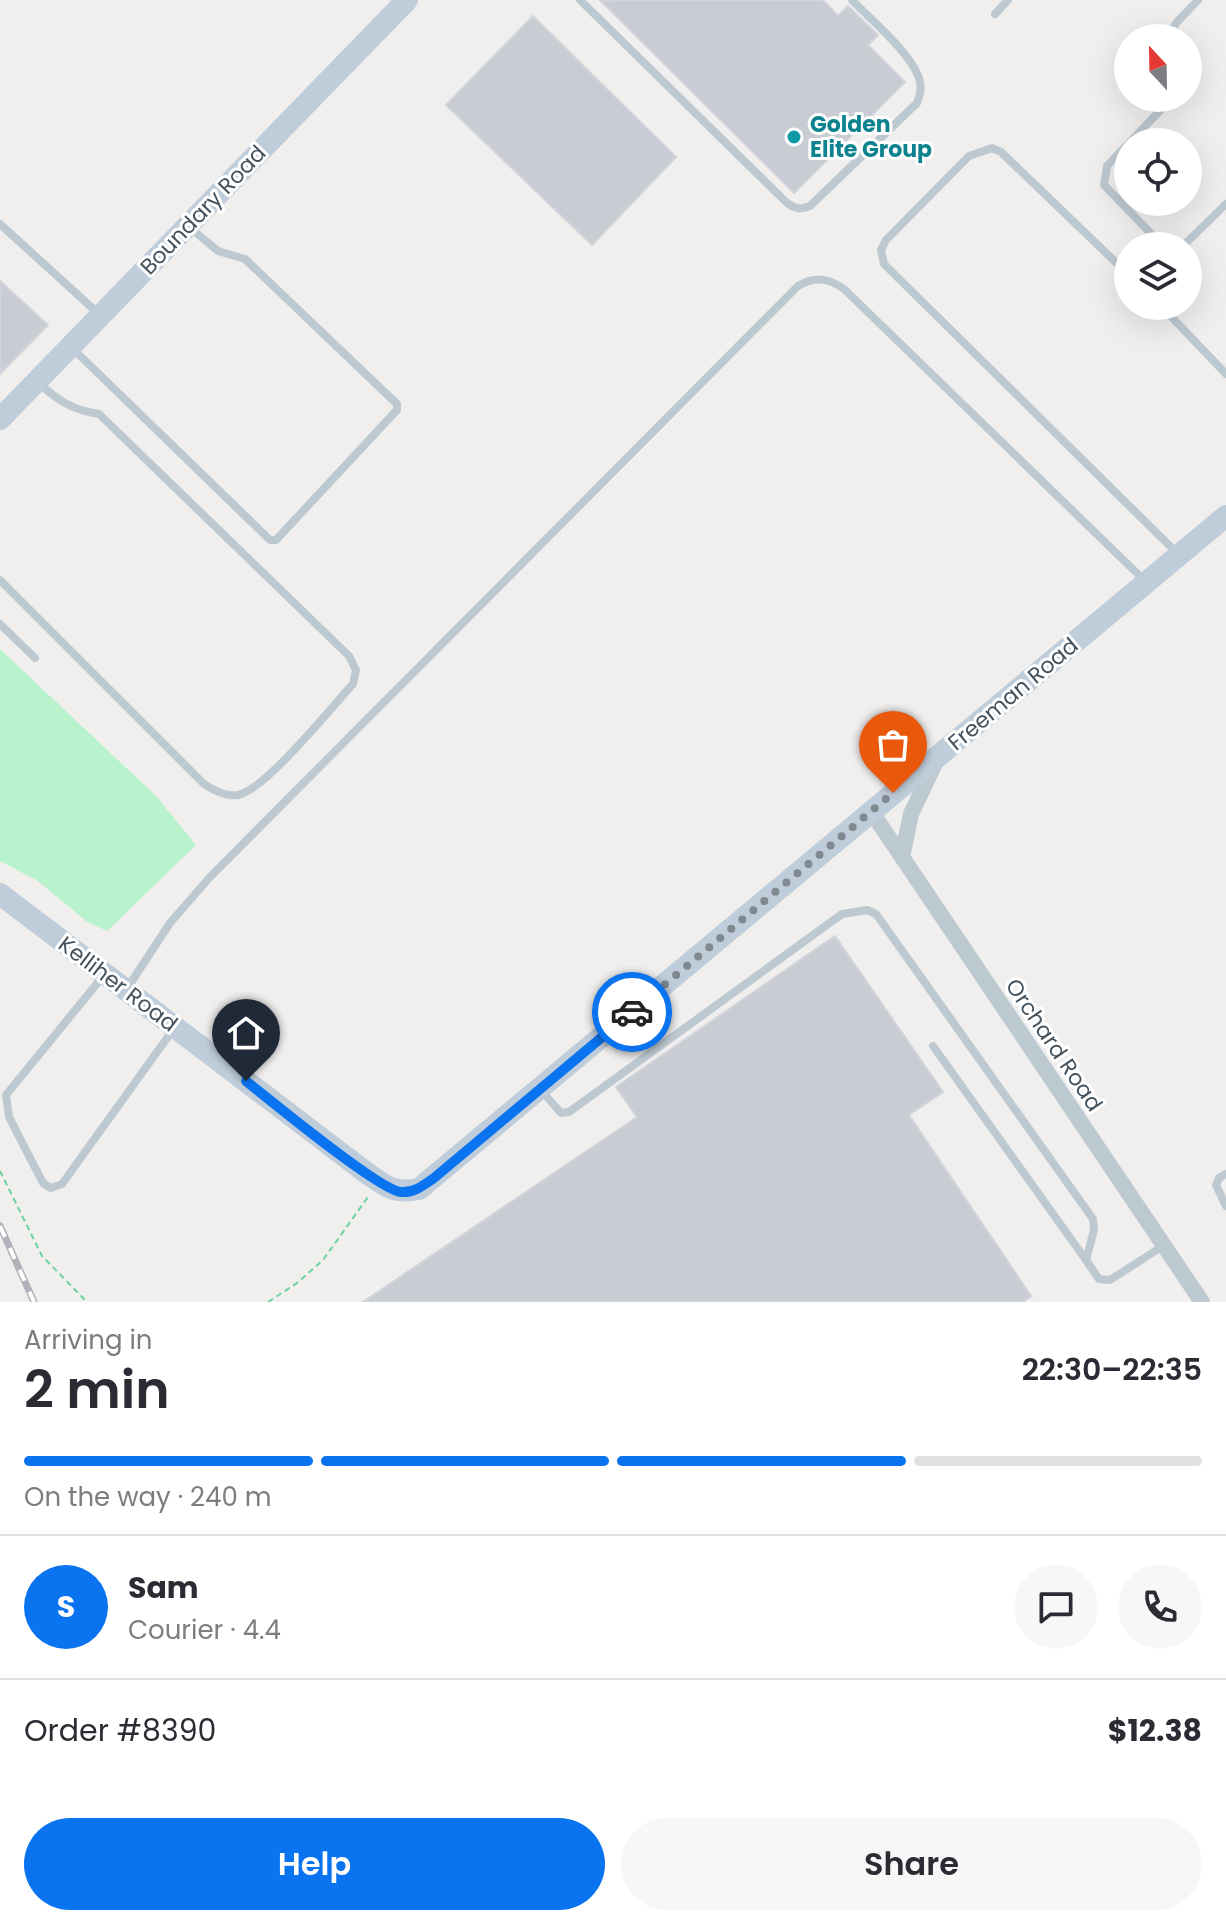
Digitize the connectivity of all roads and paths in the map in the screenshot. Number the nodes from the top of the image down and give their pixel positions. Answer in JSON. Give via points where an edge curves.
{"nodes":[{"id":1,"x":407,"y":0,"type":"edge"},
{"id":2,"x":580,"y":0,"type":"edge"},
{"id":3,"x":852,"y":0,"type":"edge"},
{"id":4,"x":1008,"y":0,"type":"edge"},
{"id":5,"x":1198,"y":0,"type":"edge"},
{"id":6,"x":995,"y":14,"type":"dead end"},
{"id":7,"x":1176,"y":24,"type":"edge"},
{"id":8,"x":1159,"y":112,"type":"edge"},
{"id":9,"x":1143,"y":128,"type":"edge"},
{"id":10,"x":1114,"y":159,"type":"edge"},
{"id":11,"x":1114,"y":195,"type":"edge"},
{"id":12,"x":1226,"y":204,"type":"edge"},
{"id":13,"x":1134,"y":216,"type":"edge"},
{"id":14,"x":0,"y":224,"type":"edge"},
{"id":15,"x":188,"y":226,"type":"junction"},
{"id":16,"x":1149,"y":232,"type":"edge"},
{"id":17,"x":1197,"y":232,"type":"edge"},
{"id":18,"x":1114,"y":261,"type":"edge"},
{"id":19,"x":100,"y":316,"type":"junction"},
{"id":20,"x":1174,"y":320,"type":"edge"},
{"id":21,"x":70,"y":347,"type":"junction"},
{"id":22,"x":1226,"y":374,"type":"edge"},
{"id":23,"x":37,"y":381,"type":"junction"},
{"id":24,"x":0,"y":419,"type":"edge"},
{"id":25,"x":1226,"y":516,"type":"edge"},
{"id":26,"x":1179,"y":555,"type":"junction"},
{"id":27,"x":0,"y":580,"type":"edge"},
{"id":28,"x":1146,"y":583,"type":"junction"},
{"id":29,"x":0,"y":624,"type":"edge"},
{"id":30,"x":35,"y":658,"type":"dead end"},
{"id":31,"x":938,"y":757,"type":"junction"},
{"id":32,"x":871,"y":811,"type":"junction"},
{"id":33,"x":902,"y":857,"type":"junction"},
{"id":34,"x":0,"y":894,"type":"edge"},
{"id":35,"x":105,"y":974,"type":"junction"},
{"id":36,"x":126,"y":990,"type":"junction"},
{"id":37,"x":175,"y":1027,"type":"junction"},
{"id":38,"x":933,"y":1046,"type":"dead end"},
{"id":39,"x":541,"y":1089,"type":"junction"},
{"id":40,"x":0,"y":1171,"type":"edge"},
{"id":41,"x":1226,"y":1174,"type":"edge"},
{"id":42,"x":384,"y":1185,"type":"junction"},
{"id":43,"x":1226,"y":1206,"type":"edge"},
{"id":44,"x":1163,"y":1246,"type":"junction"},
{"id":45,"x":1086,"y":1260,"type":"junction"},
{"id":46,"x":87,"y":1302,"type":"edge"},
{"id":47,"x":268,"y":1302,"type":"edge"},
{"id":48,"x":1202,"y":1302,"type":"edge"}],
"edges":[{"from":1,"to":15,"type":"street","name":"Boundary Road"},
{"from":2,"to":3,"type":"lane","via":[[786,202],[803,209],[917,103],[921,93],[916,71]]},
{"from":4,"to":6,"type":"lane"},
{"from":5,"to":7,"type":"lane"},
{"from":8,"to":9,"type":"lane"},
{"from":10,"to":11,"type":"lane","via":[[1104,185]]},
{"from":12,"to":17,"type":"lane"},
{"from":13,"to":16,"type":"lane"},
{"from":14,"to":19,"type":"lane"},
{"from":15,"to":19,"type":"street","name":"Boundary Road"},
{"from":15,"to":21,"type":"lane","via":[[218,251],[245,259],[397,404],[276,540],[270,540]]},
{"from":18,"to":26,"type":"lane","via":[[992,148],[969,156],[881,250],[884,264]]},
{"from":19,"to":21,"type":"street","name":"Boundary Road"},
{"from":20,"to":22,"type":"lane"},
{"from":21,"to":23,"type":"street","name":"Boundary Road"},
{"from":23,"to":24,"type":"street","name":"Boundary Road"},
{"from":23,"to":27,"type":"lane","via":[[72,408],[99,414],[349,656],[356,670],[353,684],[258,786],[236,795],[215,791]]},
{"from":25,"to":26,"type":"street","name":"Freeman Road"},
{"from":26,"to":28,"type":"street","name":"Freeman Road"},
{"from":28,"to":31,"type":"street","name":"Freeman Road"},
{"from":28,"to":36,"type":"lane","via":[[844,289],[820,278],[807,281],[210,877],[170,923]]},
{"from":29,"to":30,"type":"lane"},
{"from":31,"to":32,"type":"street","name":"Freeman Road"},
{"from":31,"to":33,"type":"street","via":[[911,814]]},
{"from":32,"to":33,"type":"street","name":"Orchard Road"},
{"from":32,"to":39,"type":"street","name":"Freeman Road"},
{"from":33,"to":44,"type":"street","name":"Orchard Road"},
{"from":34,"to":35,"type":"street","name":"Kelliher Road"},
{"from":35,"to":36,"type":"street","name":"Kelliher Road"},
{"from":35,"to":37,"type":"lane","via":[[6,1095],[9,1117],[43,1183],[51,1188],[62,1184]]},
{"from":36,"to":37,"type":"street","name":"Kelliher Road"},
{"from":37,"to":42,"type":"street","name":"Kelliher Road"},
{"from":38,"to":45,"type":"lane"},
{"from":39,"to":42,"type":"street","name":"Freeman Road","via":[[419,1189],[402,1192]]},
{"from":39,"to":45,"type":"lane","via":[[561,1113],[569,1112],[842,914],[867,910],[876,914],[1093,1219]]},
{"from":40,"to":46,"type":"path","via":[[42,1256]]},
{"from":41,"to":43,"type":"lane","via":[[1216,1185]]},
{"from":42,"to":47,"type":"path","via":[[323,1260]]},
{"from":44,"to":45,"type":"lane","via":[[1110,1280],[1099,1279]]},
{"from":44,"to":48,"type":"street","name":"Orchard Road"}]}
